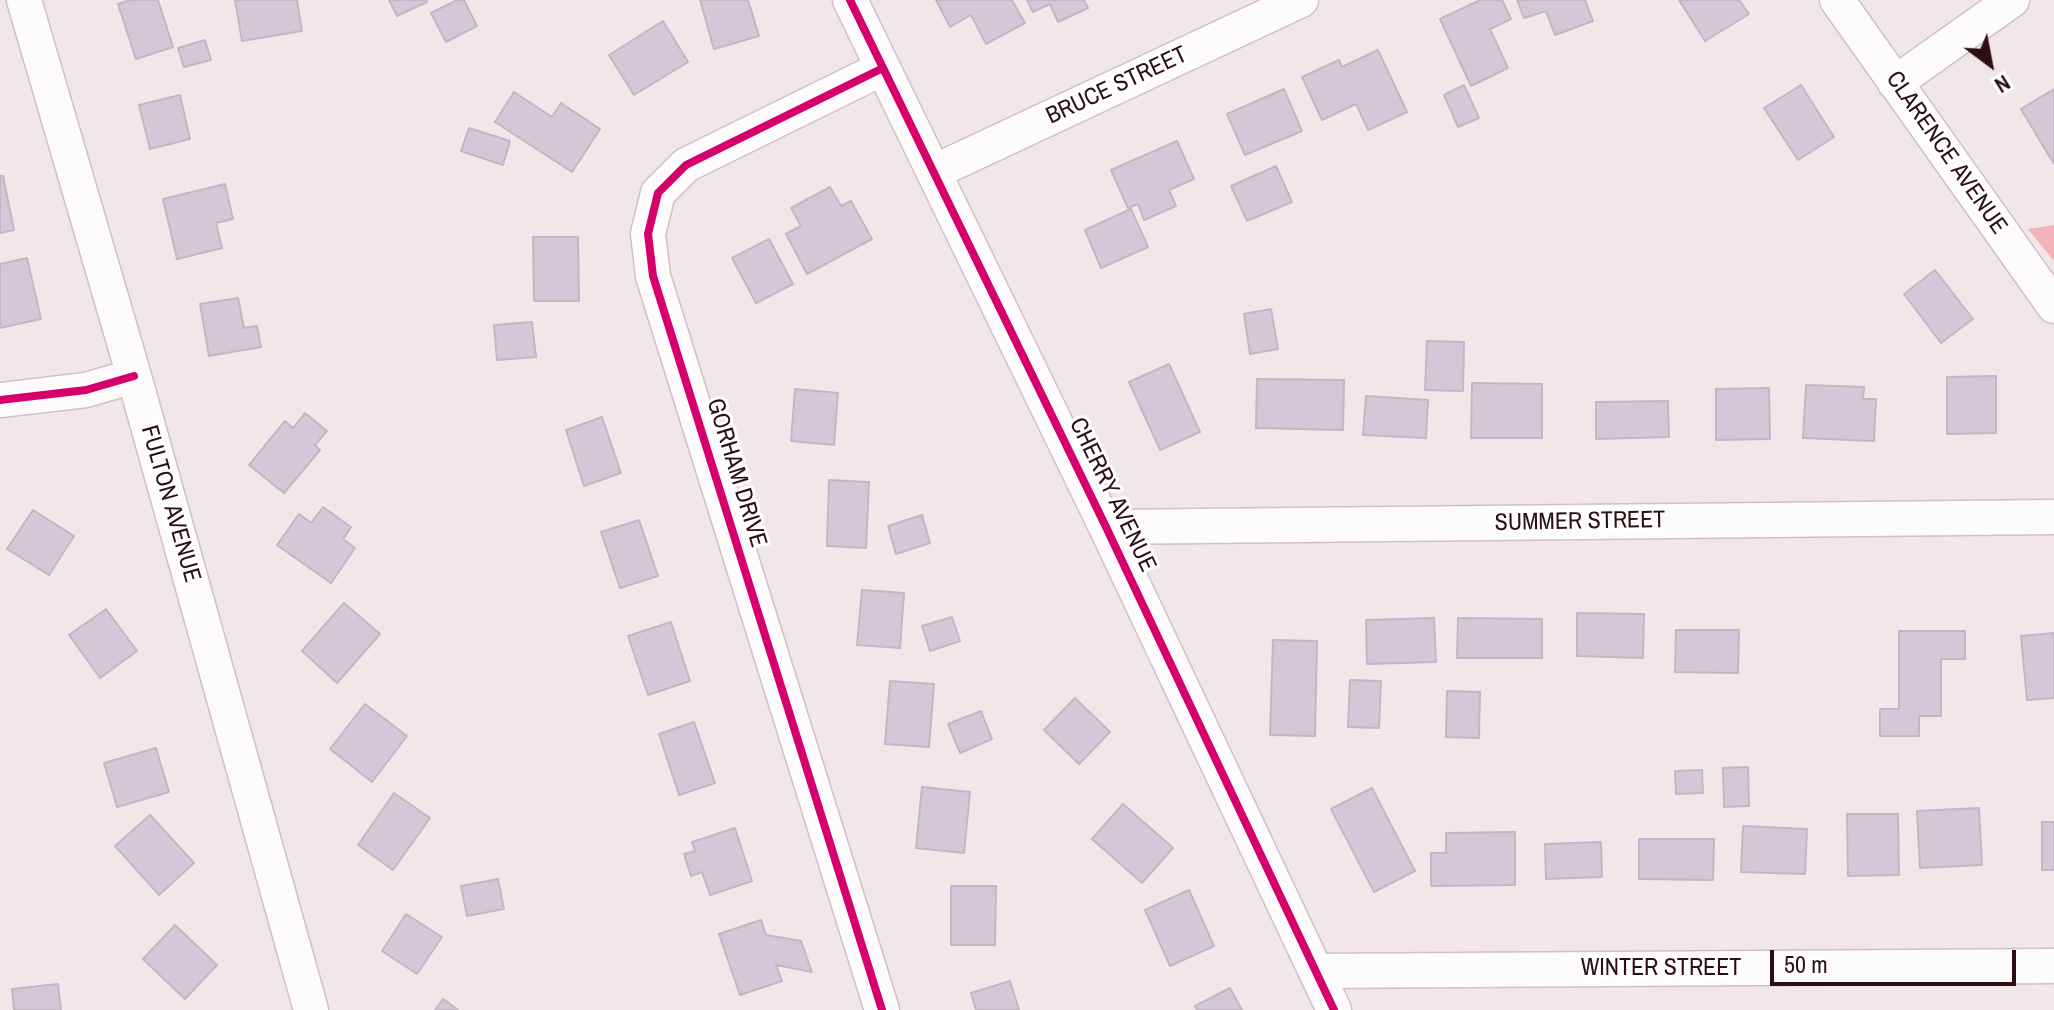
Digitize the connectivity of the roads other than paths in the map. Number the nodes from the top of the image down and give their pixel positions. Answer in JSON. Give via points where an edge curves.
{"nodes":[{"id":1,"x":24,"y":0,"type":"edge"},
{"id":2,"x":850,"y":0,"type":"edge"},
{"id":3,"x":1301,"y":0,"type":"edge"},
{"id":4,"x":1837,"y":0,"type":"edge"},
{"id":5,"x":2012,"y":0,"type":"edge"},
{"id":6,"x":883,"y":68,"type":"junction"},
{"id":7,"x":1895,"y":83,"type":"junction"},
{"id":8,"x":934,"y":172,"type":"junction"},
{"id":9,"x":2054,"y":306,"type":"edge"},
{"id":10,"x":134,"y":376,"type":"junction"},
{"id":11,"x":0,"y":400,"type":"edge"},
{"id":12,"x":2054,"y":517,"type":"edge"},
{"id":13,"x":1106,"y":527,"type":"junction"},
{"id":14,"x":2054,"y":966,"type":"edge"},
{"id":15,"x":1316,"y":971,"type":"junction"},
{"id":16,"x":311,"y":1010,"type":"edge"},
{"id":17,"x":882,"y":1010,"type":"edge"},
{"id":18,"x":1334,"y":1010,"type":"edge"}],
"edges":[{"from":1,"to":10,"type":"street","name":"FULTON AVENUE"},
{"from":2,"to":6,"type":"street","name":"CHERRY AVENUE"},
{"from":3,"to":8,"type":"street","name":"BRUCE STREET"},
{"from":4,"to":7,"type":"street","name":"CLARENCE AVENUE"},
{"from":5,"to":7,"type":"street"},
{"from":6,"to":8,"type":"street","name":"CHERRY AVENUE"},
{"from":6,"to":17,"type":"street","name":"GORHAM DRIVE","via":[[686,165],[658,193],[648,234],[653,276]]},
{"from":7,"to":9,"type":"street","name":"CLARENCE AVENUE"},
{"from":8,"to":13,"type":"street","name":"CHERRY AVENUE"},
{"from":10,"to":11,"type":"street","via":[[86,390]]},
{"from":10,"to":16,"type":"street","name":"FULTON AVENUE"},
{"from":12,"to":13,"type":"street","name":"SUMMER STREET"},
{"from":13,"to":15,"type":"street","name":"CHERRY AVENUE"},
{"from":14,"to":15,"type":"street","name":"WINTER STREET"},
{"from":15,"to":18,"type":"street","name":"CHERRY AVENUE"}]}
